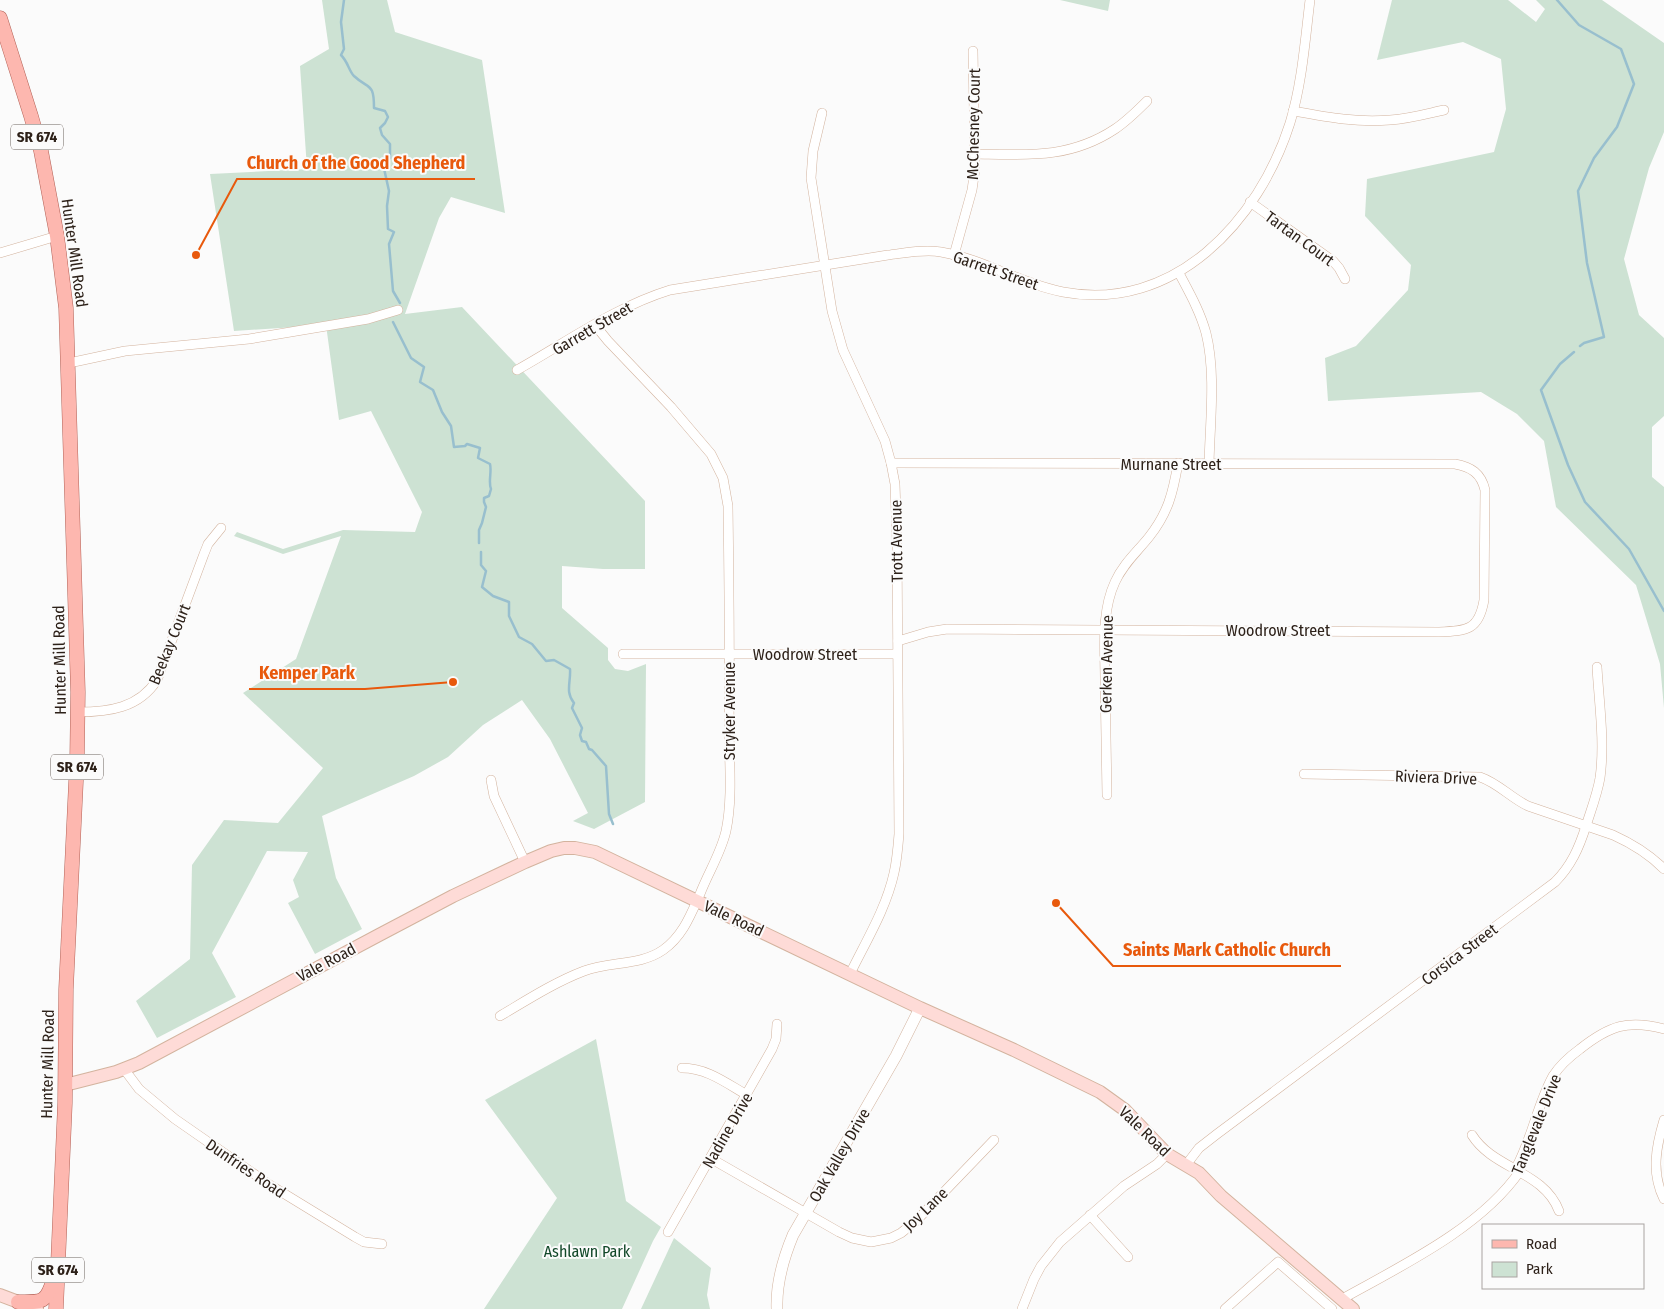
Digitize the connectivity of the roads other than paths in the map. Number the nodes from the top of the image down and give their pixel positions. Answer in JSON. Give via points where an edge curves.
{"nodes":[{"id":1,"x":1310,"y":0,"type":"edge"},
{"id":2,"x":0,"y":18,"type":"edge"},
{"id":3,"x":973,"y":51,"type":"dead end"},
{"id":4,"x":1147,"y":101,"type":"dead end"},
{"id":5,"x":1444,"y":110,"type":"dead end"},
{"id":6,"x":1293,"y":111,"type":"junction"},
{"id":7,"x":822,"y":113,"type":"dead end"},
{"id":8,"x":976,"y":154,"type":"junction"},
{"id":9,"x":1250,"y":202,"type":"junction"},
{"id":10,"x":57,"y":236,"type":"junction"},
{"id":11,"x":0,"y":253,"type":"edge"},
{"id":12,"x":954,"y":255,"type":"junction"},
{"id":13,"x":825,"y":264,"type":"junction"},
{"id":14,"x":1179,"y":273,"type":"junction"},
{"id":15,"x":1345,"y":279,"type":"dead end"},
{"id":16,"x":398,"y":310,"type":"dead end"},
{"id":17,"x":595,"y":325,"type":"junction"},
{"id":18,"x":69,"y":363,"type":"junction"},
{"id":19,"x":517,"y":370,"type":"dead end"},
{"id":20,"x":892,"y":463,"type":"junction"},
{"id":21,"x":1178,"y":463,"type":"junction"},
{"id":22,"x":1209,"y":464,"type":"junction"},
{"id":23,"x":1451,"y":464,"type":"joint"},
{"id":24,"x":221,"y":528,"type":"dead end"},
{"id":25,"x":1106,"y":630,"type":"junction"},
{"id":26,"x":898,"y":641,"type":"junction"},
{"id":27,"x":623,"y":654,"type":"dead end"},
{"id":28,"x":729,"y":654,"type":"junction"},
{"id":29,"x":898,"y":654,"type":"junction"},
{"id":30,"x":1597,"y":667,"type":"dead end"},
{"id":31,"x":78,"y":712,"type":"junction"},
{"id":32,"x":1304,"y":774,"type":"dead end"},
{"id":33,"x":491,"y":780,"type":"dead end"},
{"id":34,"x":1107,"y":795,"type":"dead end"},
{"id":35,"x":1586,"y":826,"type":"junction"},
{"id":36,"x":525,"y":862,"type":"junction"},
{"id":37,"x":1664,"y":869,"type":"edge"},
{"id":38,"x":698,"y":901,"type":"junction"},
{"id":39,"x":850,"y":974,"type":"junction"},
{"id":40,"x":920,"y":1008,"type":"junction"},
{"id":41,"x":500,"y":1016,"type":"dead end"},
{"id":42,"x":777,"y":1024,"type":"dead end"},
{"id":43,"x":1664,"y":1030,"type":"edge"},
{"id":44,"x":682,"y":1068,"type":"dead end"},
{"id":45,"x":124,"y":1069,"type":"junction"},
{"id":46,"x":65,"y":1084,"type":"junction"},
{"id":47,"x":746,"y":1095,"type":"junction"},
{"id":48,"x":1664,"y":1120,"type":"edge"},
{"id":49,"x":1472,"y":1135,"type":"dead end"},
{"id":50,"x":994,"y":1140,"type":"dead end"},
{"id":51,"x":1167,"y":1154,"type":"junction"},
{"id":52,"x":710,"y":1158,"type":"junction"},
{"id":53,"x":1186,"y":1164,"type":"junction"},
{"id":54,"x":1518,"y":1170,"type":"junction"},
{"id":55,"x":1664,"y":1199,"type":"edge"},
{"id":56,"x":1559,"y":1211,"type":"dead end"},
{"id":57,"x":806,"y":1214,"type":"junction"},
{"id":58,"x":1090,"y":1215,"type":"junction"},
{"id":59,"x":668,"y":1232,"type":"dead end"},
{"id":60,"x":382,"y":1244,"type":"dead end"},
{"id":61,"x":1287,"y":1252,"type":"junction"},
{"id":62,"x":1128,"y":1257,"type":"dead end"},
{"id":63,"x":1278,"y":1262,"type":"junction"},
{"id":64,"x":58,"y":1263,"type":"junction"},
{"id":65,"x":0,"y":1295,"type":"edge"},
{"id":66,"x":1342,"y":1299,"type":"junction"},
{"id":67,"x":18,"y":1302,"type":"junction"},
{"id":68,"x":37,"y":1309,"type":"edge"},
{"id":69,"x":56,"y":1309,"type":"edge"},
{"id":70,"x":777,"y":1309,"type":"edge"},
{"id":71,"x":1022,"y":1309,"type":"edge"},
{"id":72,"x":1225,"y":1309,"type":"edge"},
{"id":73,"x":1332,"y":1309,"type":"edge"},
{"id":74,"x":1353,"y":1309,"type":"edge"}],
"edges":[{"from":1,"to":6,"type":"street","name":"Garrett Street"},
{"from":2,"to":10,"type":"main road","name":"Hunter Mill Road","number":"SR 674","via":[[41,151]]},
{"from":3,"to":8,"type":"street","name":"McChesney Court"},
{"from":4,"to":8,"type":"street","via":[[1102,137],[1072,149],[1040,155]]},
{"from":5,"to":6,"type":"street","via":[[1408,118],[1364,121]]},
{"from":6,"to":9,"type":"street","name":"Garrett Street","via":[[1273,166]]},
{"from":7,"to":13,"type":"street","name":"Trott Avenue","via":[[813,150],[812,178]]},
{"from":8,"to":12,"type":"street","name":"McChesney Court","via":[[972,190]]},
{"from":9,"to":14,"type":"street","name":"Garrett Street","via":[[1214,245]]},
{"from":9,"to":15,"type":"street","name":"Tartan Court","via":[[1333,261]]},
{"from":10,"to":11,"type":"street"},
{"from":10,"to":18,"type":"main road","name":"Hunter Mill Road","number":"SR 674"},
{"from":12,"to":13,"type":"street","name":"Garrett Street","via":[[915,252]]},
{"from":12,"to":14,"type":"street","name":"Garrett Street","via":[[1046,288],[1079,295],[1129,292]]},
{"from":13,"to":17,"type":"street","name":"Garrett Street","via":[[670,290],[639,301]]},
{"from":13,"to":20,"type":"street","name":"Trott Avenue","via":[[832,311],[843,350],[878,423]]},
{"from":14,"to":22,"type":"street","via":[[1201,317],[1210,354]]},
{"from":16,"to":18,"type":"street","via":[[368,319],[249,339],[125,351]]},
{"from":17,"to":19,"type":"street","name":"Garrett Street"},
{"from":17,"to":28,"type":"street","name":"Stryker Avenue","via":[[700,439],[718,466],[728,506]]},
{"from":18,"to":31,"type":"main road","name":"Hunter Mill Road","number":"SR 674"},
{"from":20,"to":21,"type":"street","name":"Murnane Street"},
{"from":20,"to":26,"type":"street","name":"Trott Avenue"},
{"from":21,"to":22,"type":"street","name":"Murnane Street"},
{"from":21,"to":25,"type":"street","name":"Gerken Avenue","via":[[1174,489],[1165,514],[1125,564],[1115,582],[1106,612]]},
{"from":22,"to":23,"type":"street","name":"Murnane Street"},
{"from":23,"to":25,"type":"street","name":"Woodrow Street","via":[[1477,472],[1485,490],[1484,600],[1479,620],[1472,627],[1440,632]]},
{"from":24,"to":31,"type":"street","name":"Beekay Court","via":[[208,544],[152,689],[123,706]]},
{"from":25,"to":26,"type":"street","name":"Woodrow Street","via":[[947,629]]},
{"from":25,"to":34,"type":"street","name":"Gerken Avenue"},
{"from":26,"to":29,"type":"street","name":"Trott Avenue"},
{"from":27,"to":28,"type":"street","name":"Woodrow Street"},
{"from":28,"to":29,"type":"street","name":"Woodrow Street"},
{"from":28,"to":38,"type":"street","name":"Stryker Avenue","via":[[728,813],[716,862]]},
{"from":29,"to":39,"type":"street","name":"Trott Avenue","via":[[897,856],[892,882]]},
{"from":30,"to":35,"type":"street","name":"Corsica Street","via":[[1601,762],[1596,796]]},
{"from":31,"to":46,"type":"main road","name":"Hunter Mill Road","number":"SR 674"},
{"from":32,"to":35,"type":"street","name":"Riviera Drive","via":[[1480,777],[1496,784],[1520,802]]},
{"from":33,"to":36,"type":"street","via":[[494,796]]},
{"from":35,"to":37,"type":"street","name":"Riviera Drive","via":[[1626,841]]},
{"from":35,"to":53,"type":"street","name":"Corsica Street","via":[[1572,862],[1555,882],[1217,1134]]},
{"from":36,"to":38,"type":"main road","name":"Vale Road","via":[[558,850],[585,849]]},
{"from":36,"to":45,"type":"main road","name":"Vale Road","via":[[445,900]]},
{"from":38,"to":39,"type":"main road","name":"Vale Road"},
{"from":38,"to":41,"type":"street","name":"Stryker Avenue","via":[[682,931],[670,945],[656,954],[633,962],[584,970]]},
{"from":39,"to":40,"type":"main road","name":"Vale Road"},
{"from":40,"to":51,"type":"main road","name":"Vale Road","via":[[1100,1092],[1125,1110]]},
{"from":40,"to":57,"type":"street","name":"Oak Valley Drive"},
{"from":42,"to":47,"type":"street","name":"Nadine Drive","via":[[772,1049]]},
{"from":43,"to":54,"type":"street","name":"Tanglevale Drive","via":[[1639,1024],[1618,1026],[1567,1058],[1550,1083]]},
{"from":44,"to":47,"type":"street","via":[[708,1073]]},
{"from":45,"to":46,"type":"main road","name":"Vale Road"},
{"from":45,"to":60,"type":"street","name":"Dunfries Road","via":[[156,1104],[243,1168],[364,1242]]},
{"from":46,"to":64,"type":"main road","name":"Hunter Mill Road","number":"SR 674"},
{"from":47,"to":52,"type":"street","name":"Nadine Drive"},
{"from":48,"to":55,"type":"street","via":[[1655,1161]]},
{"from":49,"to":54,"type":"street","via":[[1484,1150]]},
{"from":50,"to":57,"type":"street","name":"Joy Lane","via":[[917,1220],[891,1238],[871,1242],[852,1238]]},
{"from":51,"to":53,"type":"main road","name":"Vale Road"},
{"from":51,"to":58,"type":"street"},
{"from":52,"to":57,"type":"street","name":"Joy Lane"},
{"from":52,"to":59,"type":"street","name":"Nadine Drive"},
{"from":53,"to":61,"type":"main road","name":"Vale Road"},
{"from":54,"to":56,"type":"street","via":[[1547,1190]]},
{"from":54,"to":66,"type":"street","name":"Tanglevale Drive","via":[[1494,1202],[1455,1232],[1411,1261]]},
{"from":57,"to":70,"type":"street","name":"Oak Valley Drive","via":[[781,1267]]},
{"from":58,"to":62,"type":"street"},
{"from":58,"to":71,"type":"street","via":[[1050,1252],[1034,1278]]},
{"from":61,"to":63,"type":"street"},
{"from":61,"to":66,"type":"main road","name":"Vale Road"},
{"from":63,"to":72,"type":"street"},
{"from":63,"to":73,"type":"street"},
{"from":64,"to":67,"type":"main road","via":[[46,1298]]},
{"from":64,"to":69,"type":"main road","name":"Hunter Mill Road","number":"SR 674"},
{"from":65,"to":67,"type":"main road"},
{"from":66,"to":74,"type":"main road","name":"Vale Road"},
{"from":67,"to":68,"type":"main road"}]}
